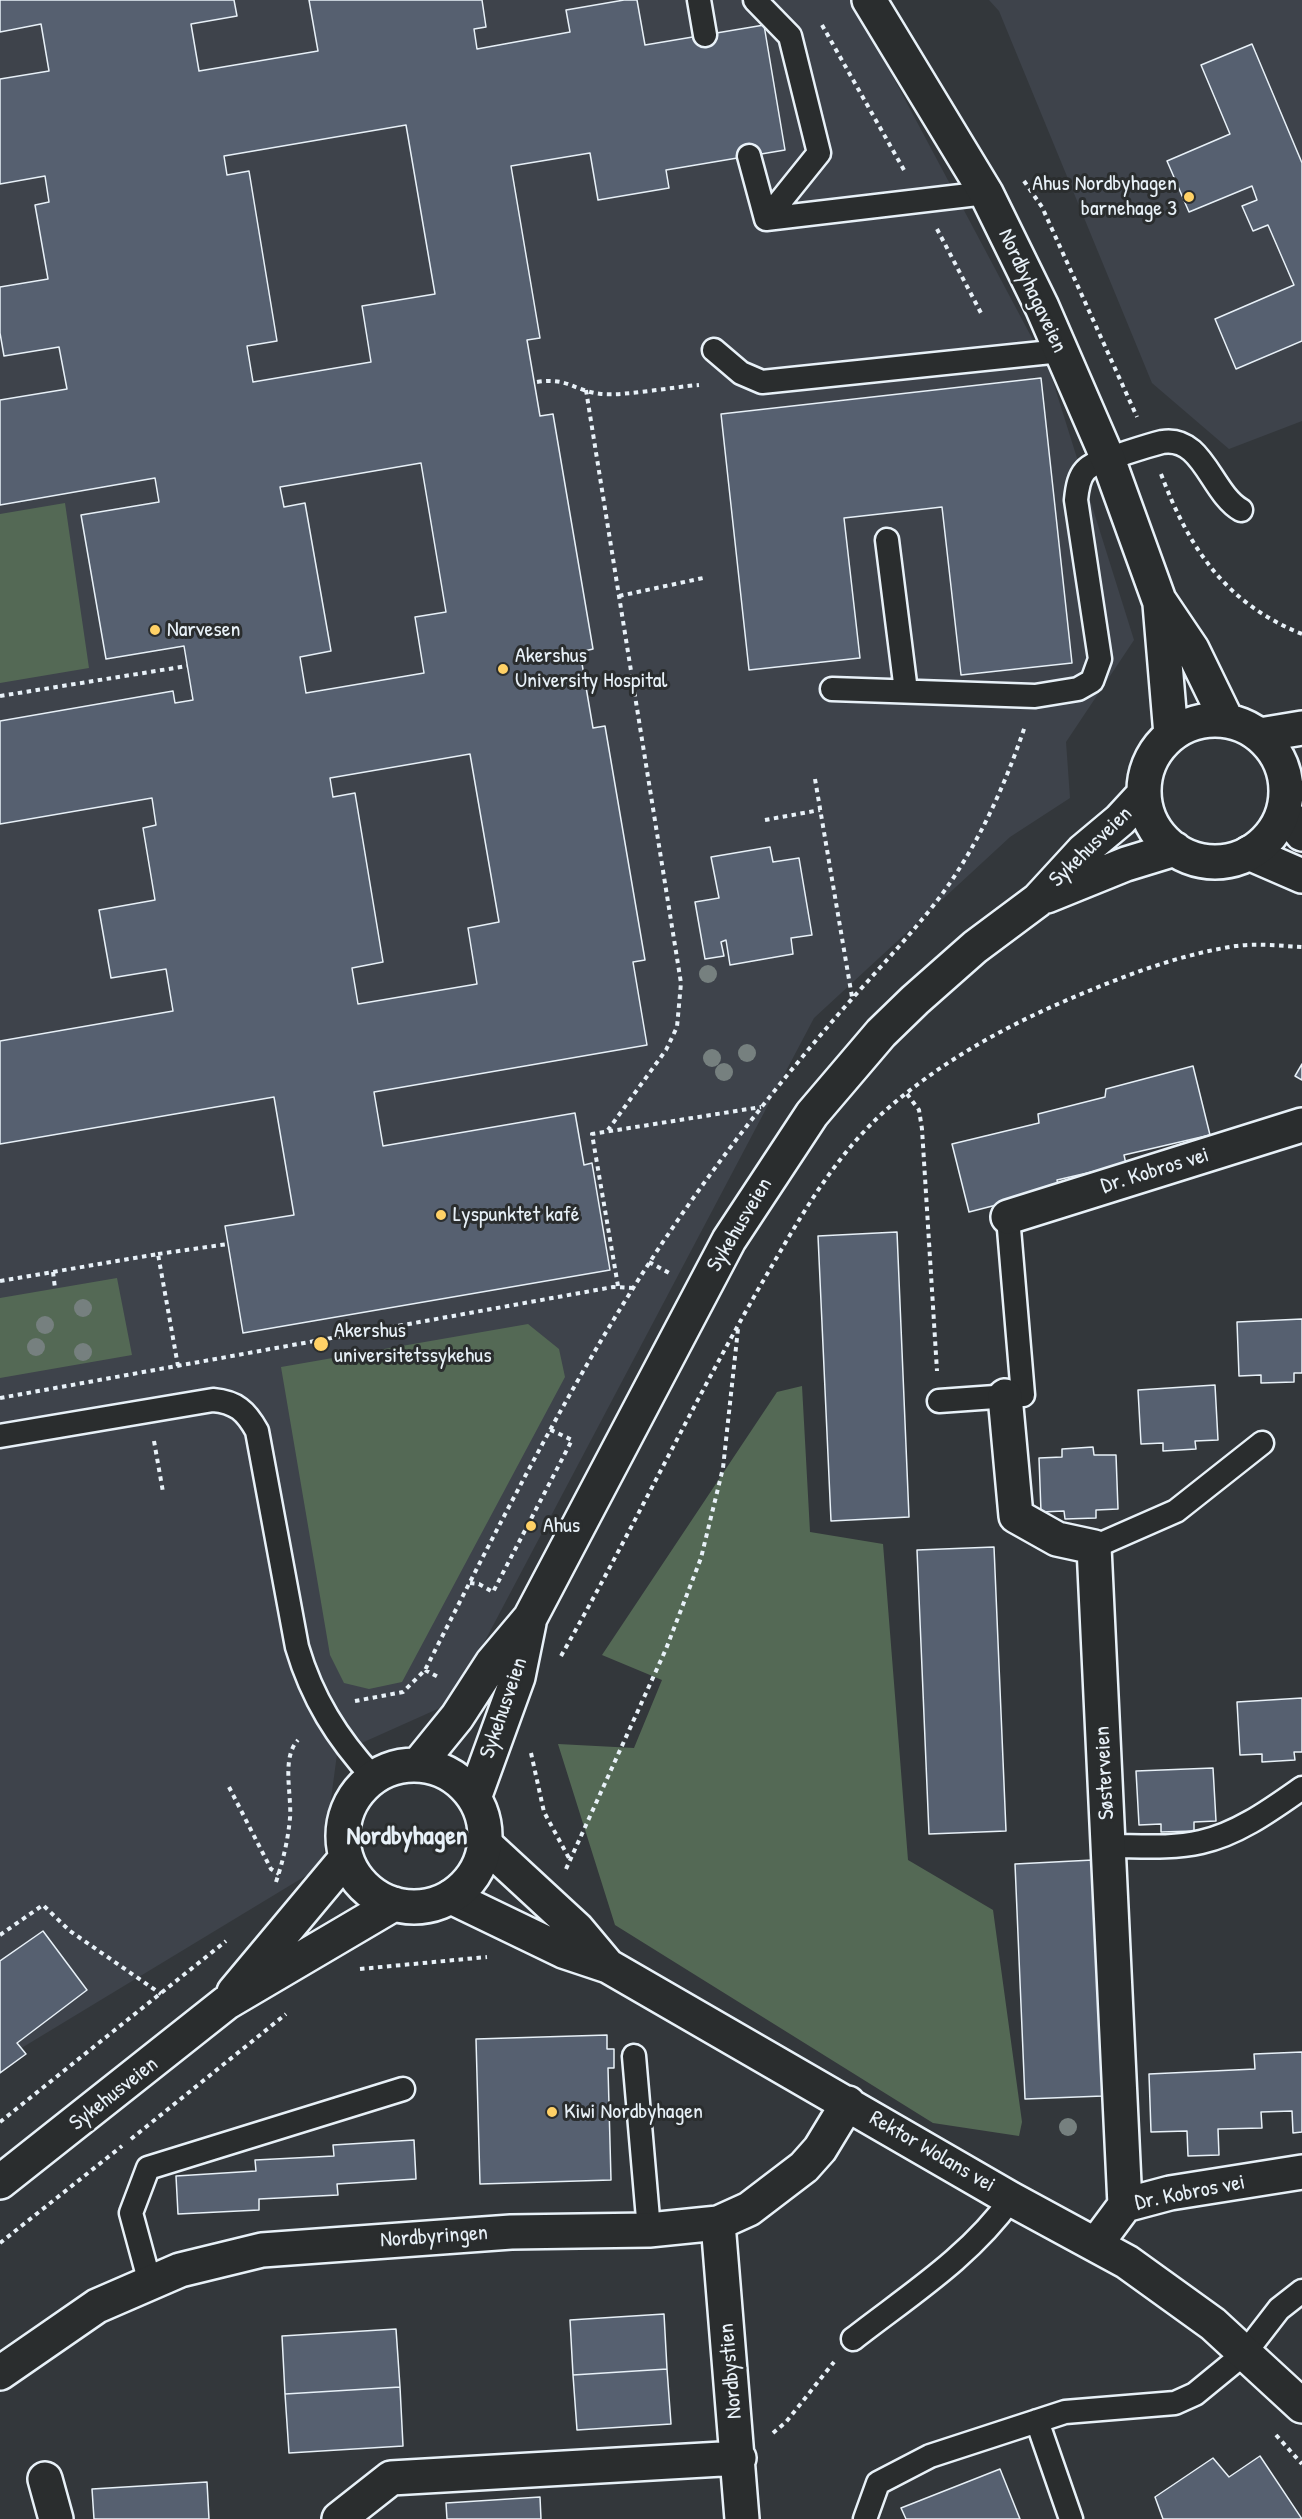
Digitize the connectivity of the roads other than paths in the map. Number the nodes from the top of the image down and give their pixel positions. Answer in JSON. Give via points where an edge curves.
{"nodes":[{"id":1,"x":699,"y":0,"type":"edge"},
{"id":2,"x":755,"y":0,"type":"edge"},
{"id":3,"x":869,"y":0,"type":"edge"},
{"id":4,"x":705,"y":35,"type":"dead end"},
{"id":5,"x":749,"y":156,"type":"dead end"},
{"id":6,"x":986,"y":193,"type":"junction"},
{"id":7,"x":766,"y":219,"type":"junction"},
{"id":8,"x":714,"y":350,"type":"dead end"},
{"id":9,"x":1061,"y":351,"type":"junction"},
{"id":10,"x":1108,"y":459,"type":"junction"},
{"id":11,"x":1241,"y":510,"type":"dead end"},
{"id":12,"x":887,"y":540,"type":"dead end"},
{"id":13,"x":1159,"y":600,"type":"junction"},
{"id":14,"x":832,"y":689,"type":"dead end"},
{"id":15,"x":906,"y":691,"type":"junction"},
{"id":16,"x":1227,"y":721,"type":"junction"},
{"id":17,"x":1302,"y":728,"type":"edge"},
{"id":18,"x":1171,"y":735,"type":"junction"},
{"id":19,"x":1260,"y":735,"type":"junction"},
{"id":20,"x":1144,"y":794,"type":"junction"},
{"id":21,"x":1294,"y":804,"type":"edge"},
{"id":22,"x":1175,"y":849,"type":"junction"},
{"id":23,"x":1249,"y":854,"type":"junction"},
{"id":24,"x":1302,"y":876,"type":"edge"},
{"id":25,"x":1038,"y":900,"type":"junction"},
{"id":26,"x":1302,"y":1125,"type":"edge"},
{"id":27,"x":1008,"y":1217,"type":"joint"},
{"id":28,"x":1005,"y":1396,"type":"junction"},
{"id":29,"x":939,"y":1401,"type":"road end"},
{"id":30,"x":0,"y":1436,"type":"edge"},
{"id":31,"x":1262,"y":1443,"type":"dead end"},
{"id":32,"x":1094,"y":1547,"type":"junction"},
{"id":33,"x":530,"y":1618,"type":"junction"},
{"id":34,"x":417,"y":1765,"type":"junction"},
{"id":35,"x":373,"y":1777,"type":"junction"},
{"id":36,"x":1302,"y":1788,"type":"edge"},
{"id":37,"x":474,"y":1798,"type":"junction"},
{"id":38,"x":485,"y":1844,"type":"junction"},
{"id":39,"x":1108,"y":1846,"type":"junction"},
{"id":40,"x":346,"y":1858,"type":"junction"},
{"id":41,"x":451,"y":1897,"type":"junction"},
{"id":42,"x":394,"y":1904,"type":"junction"},
{"id":43,"x":608,"y":1965,"type":"junction"},
{"id":44,"x":226,"y":2003,"type":"junction"},
{"id":45,"x":633,"y":2056,"type":"dead end"},
{"id":46,"x":403,"y":2089,"type":"dead end"},
{"id":47,"x":848,"y":2103,"type":"junction"},
{"id":48,"x":1302,"y":2172,"type":"edge"},
{"id":49,"x":0,"y":2182,"type":"edge"},
{"id":50,"x":1011,"y":2199,"type":"junction"},
{"id":51,"x":1125,"y":2205,"type":"junction"},
{"id":52,"x":718,"y":2223,"type":"junction"},
{"id":53,"x":649,"y":2230,"type":"junction"},
{"id":54,"x":1096,"y":2244,"type":"junction"},
{"id":55,"x":150,"y":2283,"type":"junction"},
{"id":56,"x":1302,"y":2291,"type":"edge"},
{"id":57,"x":853,"y":2338,"type":"road end"},
{"id":58,"x":1245,"y":2353,"type":"junction"},
{"id":59,"x":0,"y":2373,"type":"edge"},
{"id":60,"x":1302,"y":2406,"type":"edge"},
{"id":61,"x":1037,"y":2421,"type":"junction"},
{"id":62,"x":739,"y":2458,"type":"junction"},
{"id":63,"x":45,"y":2479,"type":"dead end"},
{"id":64,"x":56,"y":2519,"type":"edge"},
{"id":65,"x":339,"y":2519,"type":"edge"},
{"id":66,"x":742,"y":2519,"type":"edge"},
{"id":67,"x":865,"y":2519,"type":"edge"},
{"id":68,"x":1071,"y":2519,"type":"edge"}],
"edges":[{"from":1,"to":4,"type":"lane"},
{"from":2,"to":7,"type":"lane","via":[[790,36],[819,153]]},
{"from":3,"to":6,"type":"street","name":"Nordbyhagaveien"},
{"from":5,"to":7,"type":"lane"},
{"from":6,"to":7,"type":"lane"},
{"from":6,"to":9,"type":"street","name":"Nordbyhagaveien"},
{"from":8,"to":9,"type":"lane","via":[[741,373],[762,382]]},
{"from":9,"to":10,"type":"street","name":"Nordbyhagaveien"},
{"from":10,"to":11,"type":"lane","via":[[1174,442],[1192,450],[1222,494]]},
{"from":10,"to":13,"type":"street","name":"Nordbyhagaveien"},
{"from":10,"to":15,"type":"lane","via":[[1087,466],[1078,480],[1076,500],[1100,659],[1092,681],[1078,689],[1035,696]]},
{"from":12,"to":15,"type":"lane"},
{"from":13,"to":16,"type":"street","name":"Nordbyhagaveien","via":[[1192,649]]},
{"from":13,"to":18,"type":"street","name":"Nordbyhagaveien"},
{"from":14,"to":15,"type":"lane"},
{"from":16,"to":18,"type":"street","via":[[1197,722]]},
{"from":16,"to":19,"type":"street"},
{"from":17,"to":19,"type":"street"},
{"from":18,"to":20,"type":"street","via":[[1150,761]]},
{"from":19,"to":21,"type":"street","via":[[1280,761]]},
{"from":20,"to":22,"type":"street","via":[[1153,825]]},
{"from":20,"to":25,"type":"street","name":"Sykehusveien"},
{"from":21,"to":23,"type":"street","via":[[1264,843]]},
{"from":22,"to":23,"type":"street","via":[[1219,862]]},
{"from":22,"to":25,"type":"street","name":"Sykehusveien","via":[[1115,868]]},
{"from":23,"to":24,"type":"street"},
{"from":25,"to":33,"type":"street","name":"Sykehusveien","via":[[915,999],[806,1121],[729,1240]]},
{"from":26,"to":27,"type":"street","name":"Dr. Kobros vei"},
{"from":27,"to":28,"type":"lane","via":[[1023,1395]]},
{"from":28,"to":29,"type":"lane"},
{"from":28,"to":32,"type":"street","via":[[1016,1516],[1056,1539]]},
{"from":30,"to":35,"type":"lane","via":[[213,1400],[228,1401],[241,1408],[257,1431],[297,1647],[306,1675],[327,1720]]},
{"from":31,"to":32,"type":"lane","via":[[1176,1511]]},
{"from":32,"to":39,"type":"street","name":"Søsterveien"},
{"from":33,"to":34,"type":"street","name":"Sykehusveien"},
{"from":33,"to":37,"type":"street","name":"Sykehusveien","via":[[518,1677]]},
{"from":34,"to":35,"type":"street","via":[[387,1770]]},
{"from":34,"to":37,"type":"street","via":[[450,1774]]},
{"from":35,"to":40,"type":"street","via":[[350,1804],[343,1831]]},
{"from":36,"to":39,"type":"lane","via":[[1258,1819],[1202,1842]]},
{"from":37,"to":38,"type":"street","via":[[483,1820]]},
{"from":38,"to":41,"type":"street","via":[[468,1883]]},
{"from":38,"to":43,"type":"street","name":"Rektor Wolans vei","via":[[577,1929]]},
{"from":39,"to":51,"type":"street","name":"Søsterveien"},
{"from":40,"to":42,"type":"street","via":[[364,1888]]},
{"from":40,"to":44,"type":"street","name":"Sykehusveien"},
{"from":41,"to":42,"type":"street","via":[[424,1907]]},
{"from":41,"to":43,"type":"street","name":"Rektor Wolans vei","via":[[563,1951]]},
{"from":42,"to":44,"type":"street","name":"Sykehusveien"},
{"from":43,"to":47,"type":"street","name":"Rektor Wolans vei"},
{"from":44,"to":49,"type":"street","name":"Sykehusveien"},
{"from":45,"to":53,"type":"lane"},
{"from":46,"to":55,"type":"lane","via":[[148,2168],[131,2212]]},
{"from":47,"to":50,"type":"street","name":"Rektor Wolans vei"},
{"from":47,"to":52,"type":"street","name":"Nordbyringen","via":[[804,2167],[749,2209]]},
{"from":48,"to":51,"type":"street","name":"Dr. Kobros vei","via":[[1170,2193]]},
{"from":50,"to":54,"type":"street","name":"Rektor Wolans vei"},
{"from":50,"to":57,"type":"lane","via":[[994,2223],[960,2256]]},
{"from":51,"to":54,"type":"street","name":"Dr. Kobros vei"},
{"from":52,"to":53,"type":"street","name":"Nordbyringen"},
{"from":52,"to":62,"type":"street","name":"Nordbystien"},
{"from":53,"to":55,"type":"street","name":"Nordbyringen","via":[[511,2232],[262,2250],[180,2270]]},
{"from":54,"to":58,"type":"street","name":"Rektor Wolans vei","via":[[1186,2302]]},
{"from":55,"to":59,"type":"street","name":"Nordbyringen","via":[[97,2306]]},
{"from":56,"to":58,"type":"lane","via":[[1279,2309]]},
{"from":58,"to":60,"type":"street","name":"Rektor Wolans vei"},
{"from":58,"to":61,"type":"lane","via":[[1195,2394],[1175,2403],[1093,2408]]},
{"from":61,"to":67,"type":"lane","via":[[930,2456],[878,2483]]},
{"from":61,"to":68,"type":"lane"},
{"from":62,"to":65,"type":"street","via":[[391,2478]]},
{"from":62,"to":66,"type":"street","name":"Nordbystien"},
{"from":63,"to":64,"type":"street"}]}
